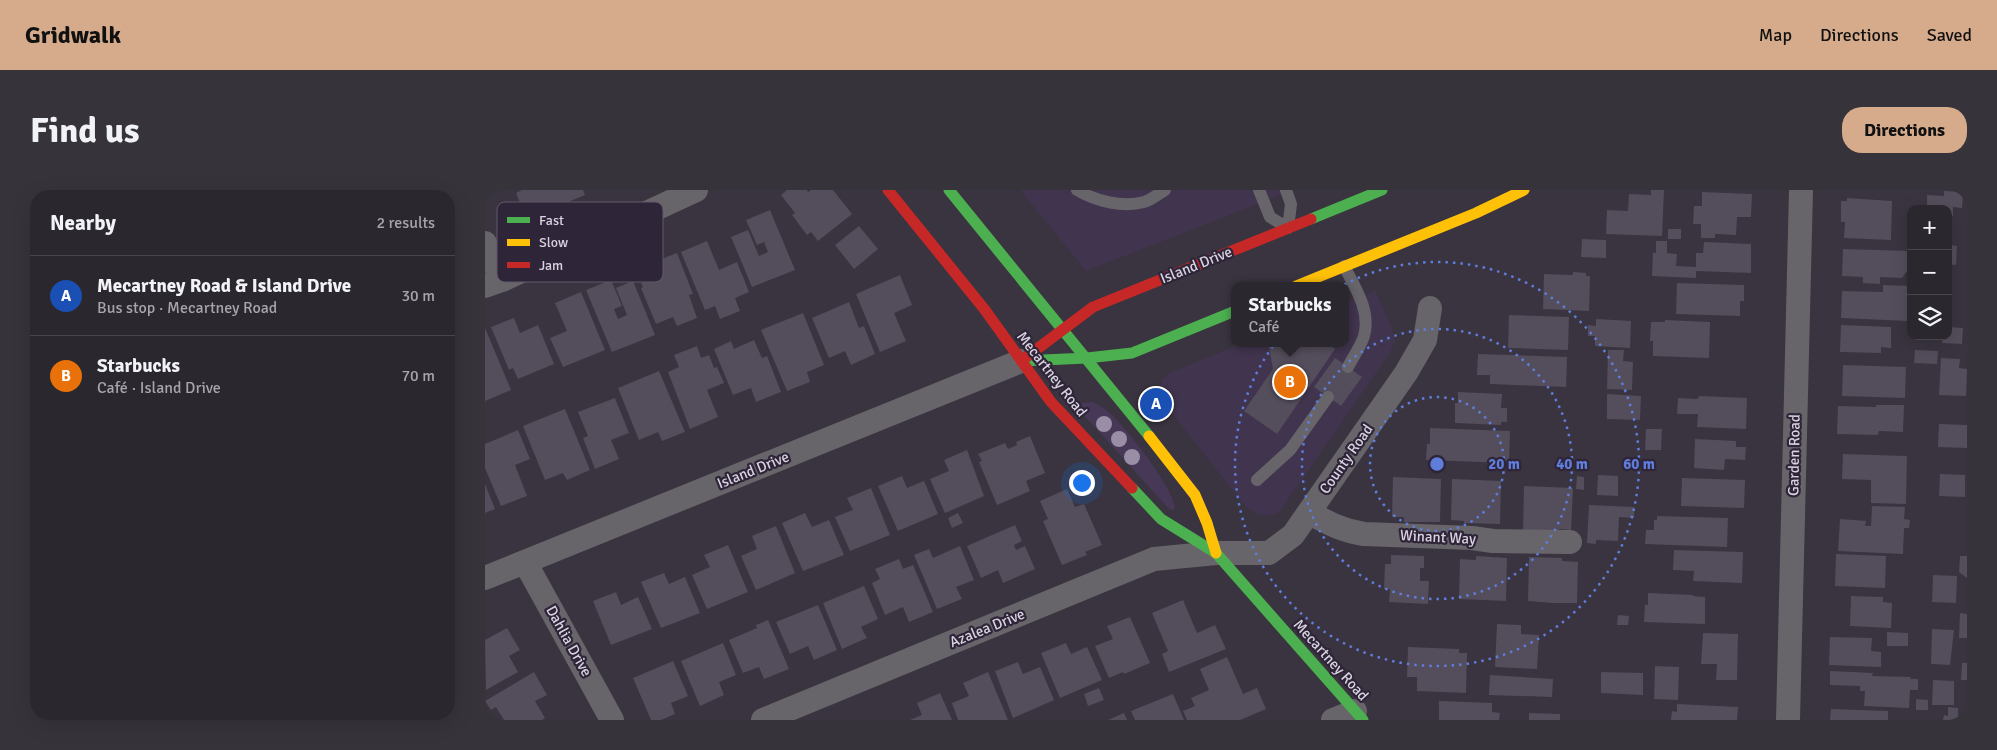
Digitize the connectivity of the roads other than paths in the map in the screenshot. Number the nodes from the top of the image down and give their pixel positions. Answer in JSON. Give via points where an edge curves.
{"nodes":[{"id":1,"x":696,"y":190,"type":"edge"},
{"id":2,"x":888,"y":190,"type":"edge"},
{"id":3,"x":949,"y":190,"type":"edge"},
{"id":4,"x":1077,"y":190,"type":"edge"},
{"id":5,"x":1165,"y":190,"type":"edge"},
{"id":6,"x":1259,"y":190,"type":"edge"},
{"id":7,"x":1286,"y":190,"type":"edge"},
{"id":8,"x":1382,"y":190,"type":"edge"},
{"id":9,"x":1524,"y":190,"type":"edge"},
{"id":10,"x":1801,"y":190,"type":"edge"},
{"id":11,"x":663,"y":205,"type":"edge"},
{"id":12,"x":1288,"y":228,"type":"junction"},
{"id":13,"x":485,"y":243,"type":"edge"},
{"id":14,"x":1344,"y":266,"type":"junction"},
{"id":15,"x":1306,"y":282,"type":"edge"},
{"id":16,"x":493,"y":283,"type":"edge"},
{"id":17,"x":1430,"y":308,"type":"dead end"},
{"id":18,"x":1231,"y":313,"type":"edge"},
{"id":19,"x":1063,"y":330,"type":"junction"},
{"id":20,"x":1087,"y":358,"type":"junction"},
{"id":21,"x":1021,"y":361,"type":"junction"},
{"id":22,"x":1348,"y":367,"type":"dead end"},
{"id":23,"x":1328,"y":397,"type":"dead end"},
{"id":24,"x":1257,"y":480,"type":"dead end"},
{"id":25,"x":1310,"y":512,"type":"junction"},
{"id":26,"x":1571,"y":542,"type":"dead end"},
{"id":27,"x":1216,"y":553,"type":"junction"},
{"id":28,"x":525,"y":562,"type":"junction"},
{"id":29,"x":485,"y":578,"type":"edge"},
{"id":30,"x":1359,"y":715,"type":"edge"},
{"id":31,"x":612,"y":720,"type":"edge"},
{"id":32,"x":763,"y":720,"type":"edge"},
{"id":33,"x":1333,"y":720,"type":"edge"},
{"id":34,"x":1788,"y":720,"type":"edge"}],
"edges":[{"from":1,"to":11,"type":"street"},
{"from":2,"to":21,"type":"main road","name":"Mecartney Road","via":[[985,310]]},
{"from":3,"to":19,"type":"main road","name":"Mecartney Road"},
{"from":4,"to":5,"type":"lane","via":[[1102,201],[1128,204],[1144,202]]},
{"from":6,"to":12,"type":"lane","via":[[1270,217]]},
{"from":7,"to":12,"type":"lane","via":[[1291,204]]},
{"from":8,"to":12,"type":"main road","name":"Island Drive"},
{"from":9,"to":14,"type":"main road","via":[[1476,213]]},
{"from":10,"to":34,"type":"street","name":"Garden Road"},
{"from":12,"to":19,"type":"main road","name":"Island Drive","via":[[1093,306]]},
{"from":13,"to":16,"type":"street"},
{"from":14,"to":15,"type":"main road"},
{"from":14,"to":22,"type":"lane","via":[[1366,318],[1364,336]]},
{"from":17,"to":25,"type":"street","name":"County Road","via":[[1425,340],[1406,373]]},
{"from":18,"to":20,"type":"main road","name":"Island Drive","via":[[1132,354]]},
{"from":19,"to":20,"type":"main road","name":"Mecartney Road"},
{"from":19,"to":21,"type":"main road","name":"Island Drive"},
{"from":20,"to":21,"type":"main road","name":"Island Drive"},
{"from":20,"to":27,"type":"main road","name":"Mecartney Road","via":[[1195,495]]},
{"from":21,"to":27,"type":"main road","name":"Mecartney Road","via":[[1051,402],[1161,520]]},
{"from":21,"to":28,"type":"street","name":"Island Drive"},
{"from":23,"to":24,"type":"lane","via":[[1290,450]]},
{"from":25,"to":26,"type":"street","name":"Winant Way","via":[[1348,532],[1364,534]]},
{"from":25,"to":27,"type":"street","name":"County Road","via":[[1293,535],[1269,553]]},
{"from":27,"to":30,"type":"main road","name":"Mecartney Road"},
{"from":27,"to":32,"type":"street","name":"Azalea Drive","via":[[1154,559]]},
{"from":28,"to":29,"type":"street","name":"Island Drive"},
{"from":28,"to":31,"type":"street","name":"Dahlia Drive"},
{"from":30,"to":33,"type":"street"}]}
